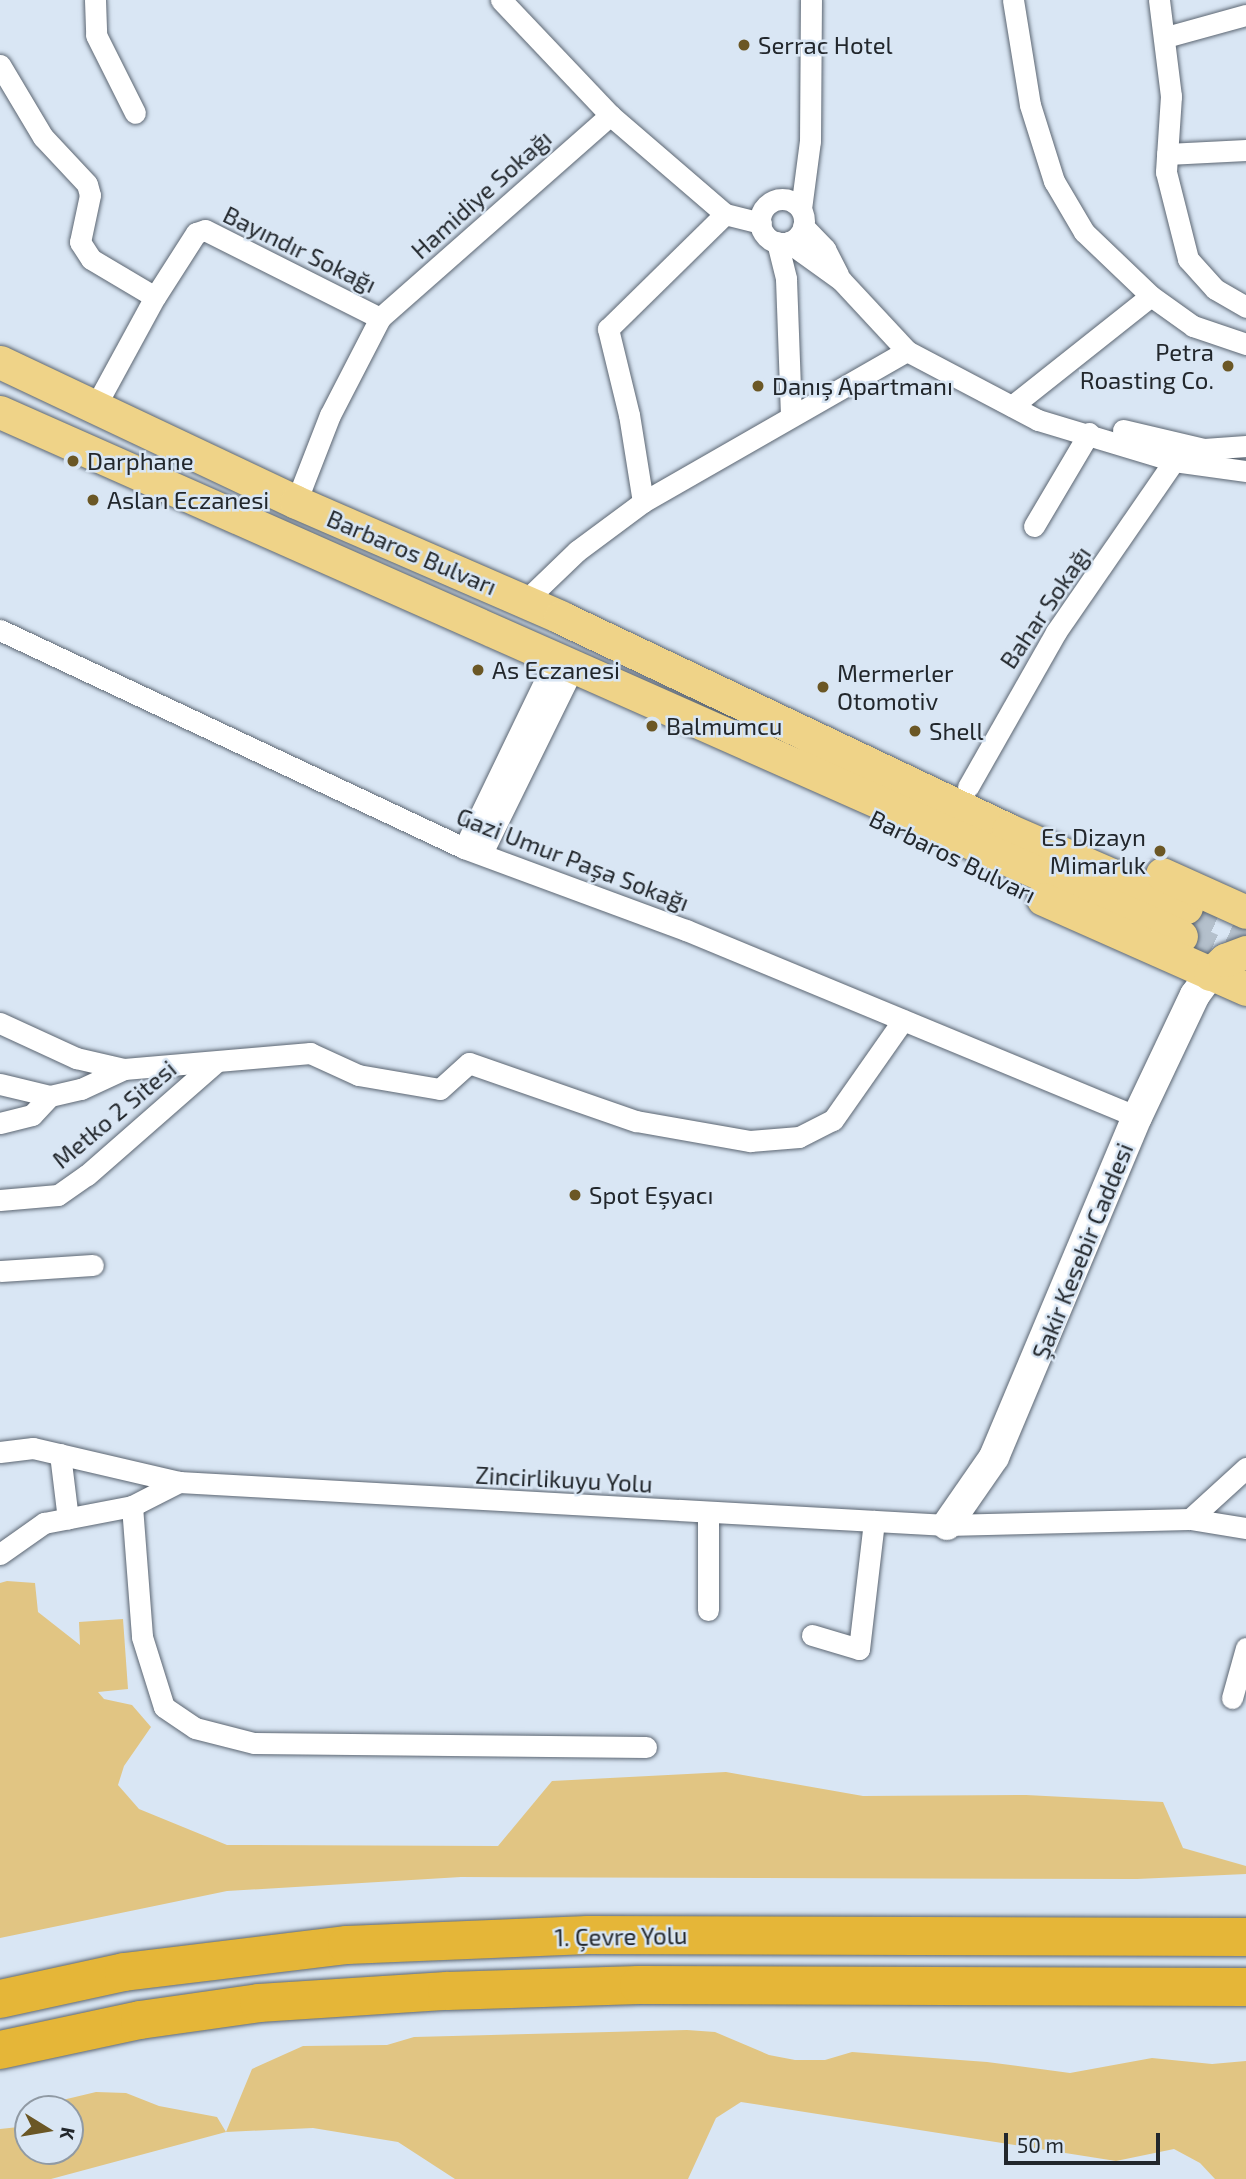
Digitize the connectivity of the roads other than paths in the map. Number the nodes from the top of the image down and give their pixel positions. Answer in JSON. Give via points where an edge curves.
{"nodes":[{"id":1,"x":95,"y":0,"type":"edge"},
{"id":2,"x":500,"y":0,"type":"edge"},
{"id":3,"x":811,"y":0,"type":"edge"},
{"id":4,"x":1013,"y":0,"type":"edge"},
{"id":5,"x":1159,"y":0,"type":"edge"},
{"id":6,"x":1246,"y":15,"type":"edge"},
{"id":7,"x":1166,"y":37,"type":"junction"},
{"id":8,"x":0,"y":65,"type":"edge"},
{"id":9,"x":135,"y":113,"type":"dead end"},
{"id":10,"x":610,"y":115,"type":"junction"},
{"id":11,"x":810,"y":141,"type":"junction"},
{"id":12,"x":1246,"y":150,"type":"edge"},
{"id":13,"x":1167,"y":154,"type":"junction"},
{"id":14,"x":781,"y":199,"type":"junction"},
{"id":15,"x":725,"y":214,"type":"junction"},
{"id":16,"x":802,"y":218,"type":"junction"},
{"id":17,"x":761,"y":223,"type":"junction"},
{"id":18,"x":783,"y":242,"type":"junction"},
{"id":19,"x":841,"y":280,"type":"junction"},
{"id":20,"x":1151,"y":296,"type":"junction"},
{"id":21,"x":155,"y":297,"type":"junction"},
{"id":22,"x":1246,"y":307,"type":"edge"},
{"id":23,"x":380,"y":318,"type":"junction"},
{"id":24,"x":1246,"y":344,"type":"edge"},
{"id":25,"x":907,"y":351,"type":"junction"},
{"id":26,"x":0,"y":362,"type":"edge"},
{"id":27,"x":96,"y":405,"type":"junction"},
{"id":28,"x":1012,"y":406,"type":"junction"},
{"id":29,"x":0,"y":412,"type":"edge"},
{"id":30,"x":791,"y":416,"type":"junction"},
{"id":31,"x":1089,"y":433,"type":"junction"},
{"id":32,"x":1246,"y":446,"type":"edge"},
{"id":33,"x":1174,"y":461,"type":"junction"},
{"id":34,"x":1246,"y":471,"type":"edge"},
{"id":35,"x":296,"y":502,"type":"junction"},
{"id":36,"x":643,"y":502,"type":"junction"},
{"id":37,"x":1034,"y":526,"type":"dead end"},
{"id":38,"x":383,"y":579,"type":"junction"},
{"id":39,"x":525,"y":601,"type":"junction"},
{"id":40,"x":0,"y":630,"type":"edge"},
{"id":41,"x":564,"y":664,"type":"junction"},
{"id":42,"x":826,"y":740,"type":"junction"},
{"id":43,"x":743,"y":743,"type":"junction"},
{"id":44,"x":968,"y":788,"type":"junction"},
{"id":45,"x":473,"y":851,"type":"junction"},
{"id":46,"x":1246,"y":912,"type":"edge"},
{"id":47,"x":1246,"y":952,"type":"edge"},
{"id":48,"x":1210,"y":974,"type":"junction"},
{"id":49,"x":1246,"y":989,"type":"edge"},
{"id":50,"x":903,"y":1020,"type":"junction"},
{"id":51,"x":0,"y":1023,"type":"edge"},
{"id":52,"x":215,"y":1063,"type":"junction"},
{"id":53,"x":124,"y":1069,"type":"junction"},
{"id":54,"x":0,"y":1084,"type":"edge"},
{"id":55,"x":50,"y":1096,"type":"junction"},
{"id":56,"x":1137,"y":1117,"type":"junction"},
{"id":57,"x":0,"y":1123,"type":"edge"},
{"id":58,"x":0,"y":1200,"type":"edge"},
{"id":59,"x":93,"y":1265,"type":"dead end"},
{"id":60,"x":0,"y":1271,"type":"edge"},
{"id":61,"x":0,"y":1452,"type":"edge"},
{"id":62,"x":60,"y":1454,"type":"junction"},
{"id":63,"x":1246,"y":1468,"type":"edge"},
{"id":64,"x":179,"y":1482,"type":"junction"},
{"id":65,"x":132,"y":1506,"type":"junction"},
{"id":66,"x":709,"y":1513,"type":"junction"},
{"id":67,"x":68,"y":1518,"type":"junction"},
{"id":68,"x":1190,"y":1519,"type":"junction"},
{"id":69,"x":874,"y":1521,"type":"junction"},
{"id":70,"x":947,"y":1525,"type":"junction"},
{"id":71,"x":1246,"y":1528,"type":"edge"},
{"id":72,"x":0,"y":1554,"type":"edge"},
{"id":73,"x":708,"y":1610,"type":"dead end"},
{"id":74,"x":812,"y":1635,"type":"dead end"},
{"id":75,"x":1246,"y":1648,"type":"edge"},
{"id":76,"x":1232,"y":1698,"type":"dead end"},
{"id":77,"x":646,"y":1747,"type":"dead end"},
{"id":78,"x":1246,"y":1937,"type":"edge"},
{"id":79,"x":1246,"y":1987,"type":"edge"},
{"id":80,"x":0,"y":1999,"type":"edge"},
{"id":81,"x":0,"y":2050,"type":"edge"}],
"edges":[{"from":1,"to":9,"type":"street","via":[[96,35]]},
{"from":2,"to":10,"type":"street"},
{"from":3,"to":11,"type":"street"},
{"from":4,"to":20,"type":"street","via":[[1031,105],[1054,181],[1084,232]]},
{"from":5,"to":7,"type":"street"},
{"from":6,"to":7,"type":"street"},
{"from":7,"to":13,"type":"street","via":[[1171,96]]},
{"from":8,"to":21,"type":"street","via":[[43,137],[87,184],[90,195],[80,243],[91,259]]},
{"from":10,"to":15,"type":"street"},
{"from":10,"to":23,"type":"street","name":"Hamidiye Sokağı"},
{"from":11,"to":14,"type":"street"},
{"from":11,"to":16,"type":"street"},
{"from":12,"to":13,"type":"street"},
{"from":13,"to":22,"type":"street","via":[[1166,172],[1188,259],[1215,289]]},
{"from":14,"to":16,"type":"street"},
{"from":14,"to":17,"type":"street","via":[[765,208]]},
{"from":15,"to":17,"type":"street"},
{"from":15,"to":36,"type":"street","via":[[608,329],[629,415]]},
{"from":16,"to":18,"type":"street"},
{"from":16,"to":19,"type":"street"},
{"from":17,"to":18,"type":"street","via":[[767,237]]},
{"from":18,"to":19,"type":"street"},
{"from":18,"to":30,"type":"street"},
{"from":19,"to":25,"type":"street"},
{"from":20,"to":24,"type":"street","via":[[1193,326]]},
{"from":20,"to":28,"type":"street"},
{"from":21,"to":23,"type":"street","name":"Bayındır Sokağı","via":[[196,233],[205,230]]},
{"from":21,"to":27,"type":"street","name":"Bayındır Sokağı"},
{"from":23,"to":35,"type":"street","name":"Hamidiye Sokağı","via":[[330,415]]},
{"from":25,"to":28,"type":"street"},
{"from":25,"to":30,"type":"street"},
{"from":26,"to":27,"type":"main road","name":"Barbaros Bulvarı"},
{"from":27,"to":35,"type":"main road","name":"Barbaros Bulvarı"},
{"from":28,"to":31,"type":"street","via":[[1038,420]]},
{"from":28,"to":32,"type":"street","via":[[1204,449]]},
{"from":29,"to":38,"type":"main road","name":"Barbaros Bulvarı"},
{"from":30,"to":36,"type":"street"},
{"from":31,"to":33,"type":"street"},
{"from":31,"to":37,"type":"street"},
{"from":33,"to":34,"type":"street"},
{"from":33,"to":44,"type":"street","name":"Bahar Sokağı","via":[[1056,632]]},
{"from":35,"to":39,"type":"main road","name":"Barbaros Bulvarı"},
{"from":36,"to":39,"type":"street","via":[[577,551]]},
{"from":38,"to":39,"type":"main road","via":[[431,589],[502,614],[517,612]]},
{"from":38,"to":41,"type":"main road","name":"Barbaros Bulvarı"},
{"from":39,"to":42,"type":"main road","name":"Barbaros Bulvarı"},
{"from":40,"to":45,"type":"street","name":"Gazi Umur Paşa Sokağı"},
{"from":41,"to":43,"type":"main road","name":"Barbaros Bulvarı"},
{"from":41,"to":45,"type":"street"},
{"from":42,"to":43,"type":"main road","name":"Barbaros Bulvarı","via":[[1184,921]]},
{"from":42,"to":44,"type":"main road","name":"Barbaros Bulvarı","via":[[864,742]]},
{"from":43,"to":48,"type":"main road","name":"Barbaros Bulvarı","via":[[817,790]]},
{"from":44,"to":46,"type":"main road","name":"Barbaros Bulvarı"},
{"from":45,"to":50,"type":"street","name":"Gazi Umur Paşa Sokağı","via":[[687,930]]},
{"from":47,"to":48,"type":"main road","via":[[1225,960]]},
{"from":48,"to":49,"type":"main road","name":"Barbaros Bulvarı"},
{"from":48,"to":56,"type":"street","name":"Şakir Kesebir Caddesi","via":[[1195,995]]},
{"from":50,"to":52,"type":"street","via":[[833,1121],[799,1137],[750,1141],[636,1121],[469,1063],[440,1089],[358,1075],[310,1053]]},
{"from":50,"to":56,"type":"street","name":"Gazi Umur Paşa Sokağı"},
{"from":51,"to":53,"type":"street","via":[[76,1058]]},
{"from":52,"to":53,"type":"street"},
{"from":52,"to":58,"type":"street","name":"Metko 2 Sitesi","via":[[58,1195]]},
{"from":53,"to":55,"type":"street","name":"Metko 2 Sitesi","via":[[81,1089]]},
{"from":54,"to":55,"type":"street","name":"Metko 2 Sitesi"},
{"from":55,"to":57,"type":"street","name":"Metko 2 Sitesi","via":[[32,1115]]},
{"from":56,"to":70,"type":"street","name":"Şakir Kesebir Caddesi","via":[[994,1457]]},
{"from":59,"to":60,"type":"street"},
{"from":61,"to":62,"type":"street","name":"Zincirlikuyu Yolu","via":[[33,1448]]},
{"from":62,"to":64,"type":"street","name":"Zincirlikuyu Yolu"},
{"from":62,"to":67,"type":"street"},
{"from":63,"to":68,"type":"street"},
{"from":64,"to":65,"type":"street"},
{"from":64,"to":66,"type":"street","name":"Zincirlikuyu Yolu"},
{"from":65,"to":67,"type":"street"},
{"from":65,"to":77,"type":"street","via":[[142,1637],[164,1707],[195,1728],[254,1743]]},
{"from":66,"to":69,"type":"street","name":"Zincirlikuyu Yolu"},
{"from":66,"to":73,"type":"street"},
{"from":67,"to":72,"type":"street","via":[[44,1523]]},
{"from":68,"to":70,"type":"street","name":"Zincirlikuyu Yolu"},
{"from":68,"to":71,"type":"street","name":"Zincirlikuyu Yolu"},
{"from":69,"to":70,"type":"street","name":"Zincirlikuyu Yolu"},
{"from":69,"to":74,"type":"street","via":[[859,1649]]},
{"from":75,"to":76,"type":"street"},
{"from":78,"to":80,"type":"highway","name":"1. Çevre Yolu","via":[[602,1935],[347,1945],[124,1972]]},
{"from":79,"to":81,"type":"highway","name":"1. Çevre Yolu","via":[[639,1985],[447,1991],[245,2005],[127,2022]]}]}
